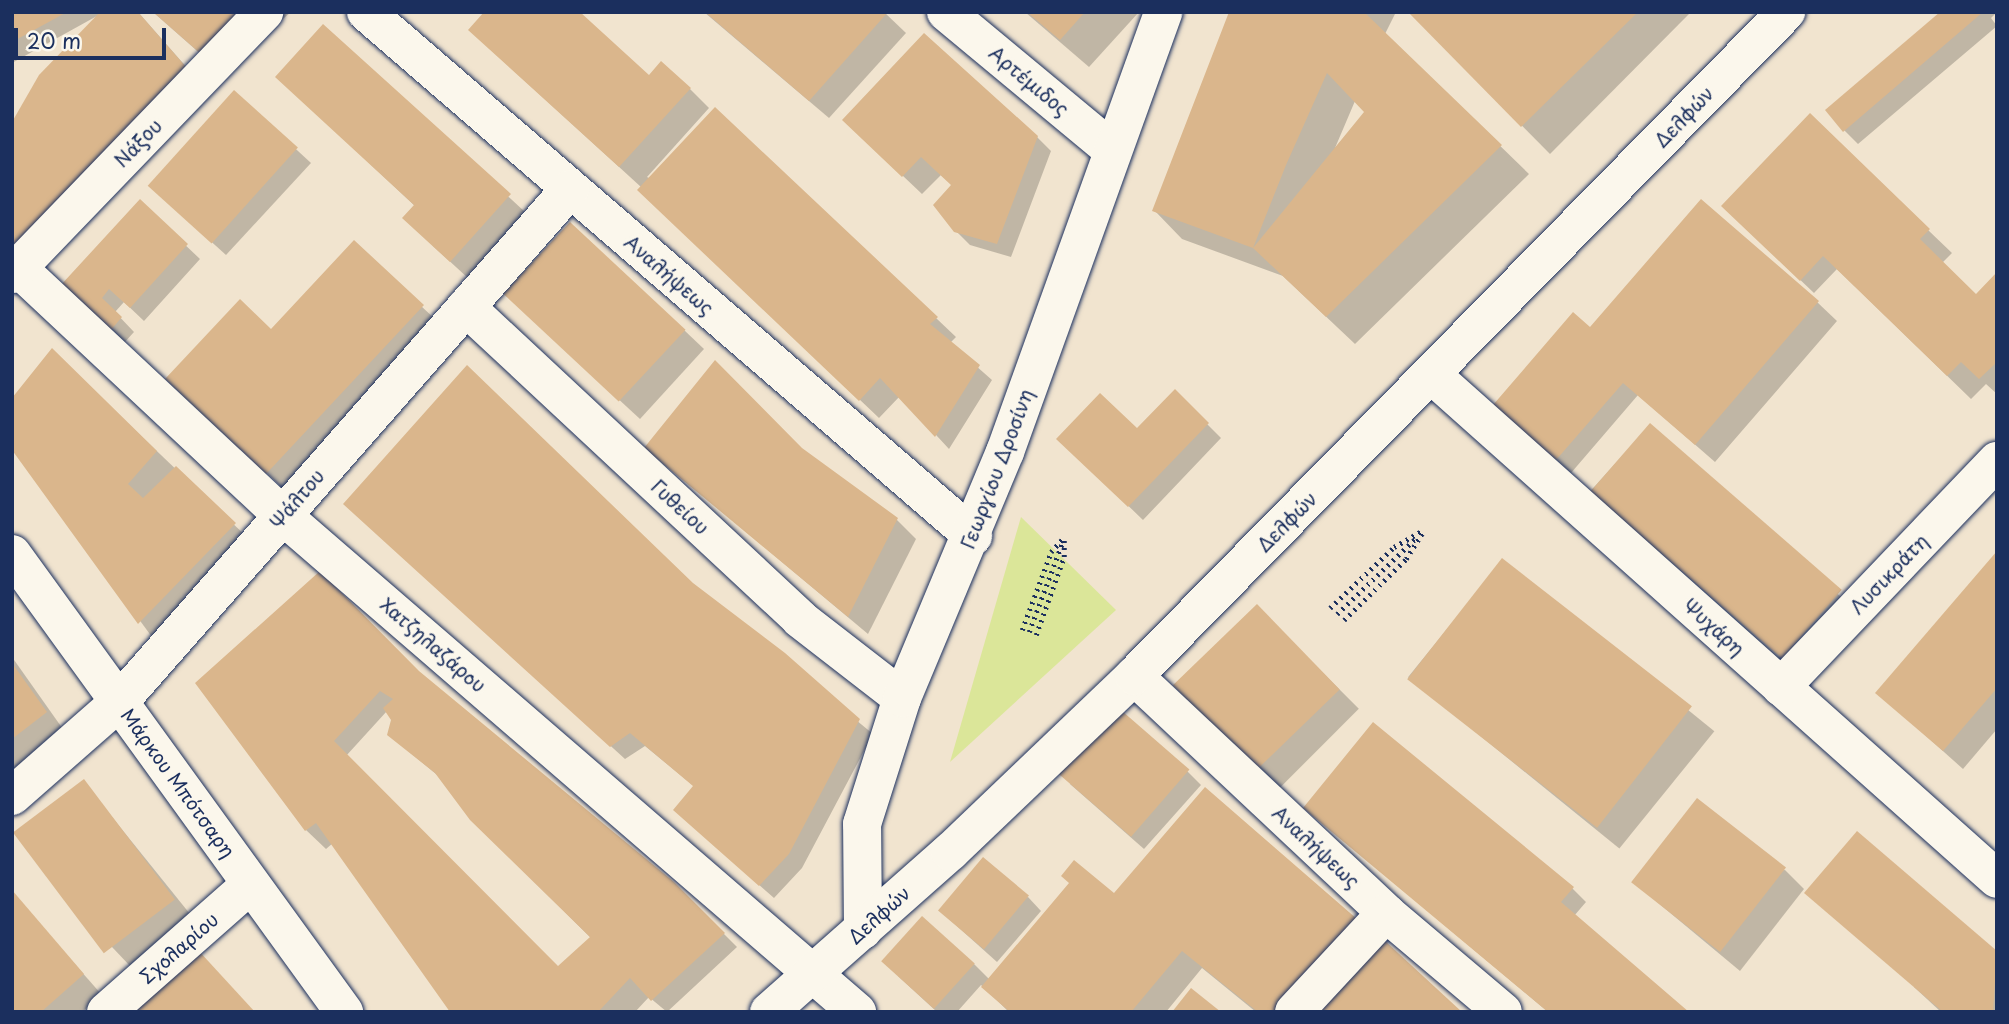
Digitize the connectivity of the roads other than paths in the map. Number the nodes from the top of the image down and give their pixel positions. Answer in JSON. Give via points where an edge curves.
{"nodes":[{"id":1,"x":264,"y":12,"type":"edge"},
{"id":2,"x":366,"y":12,"type":"edge"},
{"id":3,"x":946,"y":12,"type":"edge"},
{"id":4,"x":1163,"y":12,"type":"edge"},
{"id":5,"x":1786,"y":12,"type":"edge"},
{"id":6,"x":1112,"y":150,"type":"junction"},
{"id":7,"x":570,"y":189,"type":"junction"},
{"id":8,"x":15,"y":271,"type":"edge"},
{"id":9,"x":466,"y":307,"type":"junction"},
{"id":10,"x":1432,"y":375,"type":"junction"},
{"id":11,"x":1997,"y":461,"type":"edge"},
{"id":12,"x":282,"y":516,"type":"junction"},
{"id":13,"x":973,"y":536,"type":"junction"},
{"id":14,"x":12,"y":554,"type":"edge"},
{"id":15,"x":1134,"y":676,"type":"junction"},
{"id":16,"x":1781,"y":687,"type":"junction"},
{"id":17,"x":902,"y":698,"type":"junction"},
{"id":18,"x":119,"y":702,"type":"junction"},
{"id":19,"x":12,"y":796,"type":"edge"},
{"id":20,"x":1997,"y":879,"type":"edge"},
{"id":21,"x":251,"y":884,"type":"junction"},
{"id":22,"x":1386,"y":913,"type":"junction"},
{"id":23,"x":863,"y":930,"type":"junction"},
{"id":24,"x":814,"y":972,"type":"junction"},
{"id":25,"x":106,"y":1012,"type":"edge"},
{"id":26,"x":344,"y":1012,"type":"edge"},
{"id":27,"x":769,"y":1012,"type":"edge"},
{"id":28,"x":857,"y":1012,"type":"edge"},
{"id":29,"x":1294,"y":1012,"type":"edge"},
{"id":30,"x":1503,"y":1012,"type":"edge"}],
"edges":[{"from":1,"to":8,"type":"street","name":"Νάξου"},
{"from":2,"to":7,"type":"street","name":"Αναλήψεως"},
{"from":3,"to":6,"type":"street","name":"Αρτέμιδος"},
{"from":4,"to":6,"type":"street","name":"Γεωργίου Δροσίνη"},
{"from":5,"to":10,"type":"street","name":"Δελφών"},
{"from":6,"to":13,"type":"street","name":"Γεωργίου Δροσίνη"},
{"from":7,"to":9,"type":"street","name":"Ψάλτου"},
{"from":7,"to":13,"type":"street","name":"Αναλήψεως"},
{"from":8,"to":12,"type":"street","name":"Χατζηλαζάρου"},
{"from":9,"to":12,"type":"street","name":"Ψάλτου"},
{"from":9,"to":17,"type":"street","name":"Γυθείου","via":[[800,619]]},
{"from":10,"to":15,"type":"street","name":"Δελφών"},
{"from":10,"to":16,"type":"street","name":"Ψυχάρη"},
{"from":11,"to":16,"type":"street","name":"Λυσικράτη"},
{"from":12,"to":18,"type":"street","name":"Ψάλτου"},
{"from":12,"to":24,"type":"street","name":"Χατζηλαζάρου"},
{"from":13,"to":17,"type":"street","name":"Γεωργίου Δροσίνη"},
{"from":14,"to":18,"type":"street","name":"Μάρκου Μπότσαρη"},
{"from":15,"to":22,"type":"street","name":"Αναλήψεως"},
{"from":15,"to":23,"type":"street","name":"Δελφών"},
{"from":16,"to":20,"type":"street","name":"Ψυχάρη"},
{"from":17,"to":23,"type":"street","name":"Γεωργίου Δροσίνη","via":[[862,824]]},
{"from":18,"to":19,"type":"street","name":"Ψάλτου"},
{"from":18,"to":21,"type":"street","name":"Μάρκου Μπότσαρη"},
{"from":21,"to":25,"type":"street","name":"Σχολαρίου"},
{"from":21,"to":26,"type":"street","name":"Μάρκου Μπότσαρη"},
{"from":22,"to":29,"type":"street"},
{"from":22,"to":30,"type":"street","name":"Αναλήψεως"},
{"from":23,"to":24,"type":"street","name":"Δελφών"},
{"from":24,"to":27,"type":"street","name":"Δελφών"},
{"from":24,"to":28,"type":"street","name":"Χατζηλαζάρου"}]}
